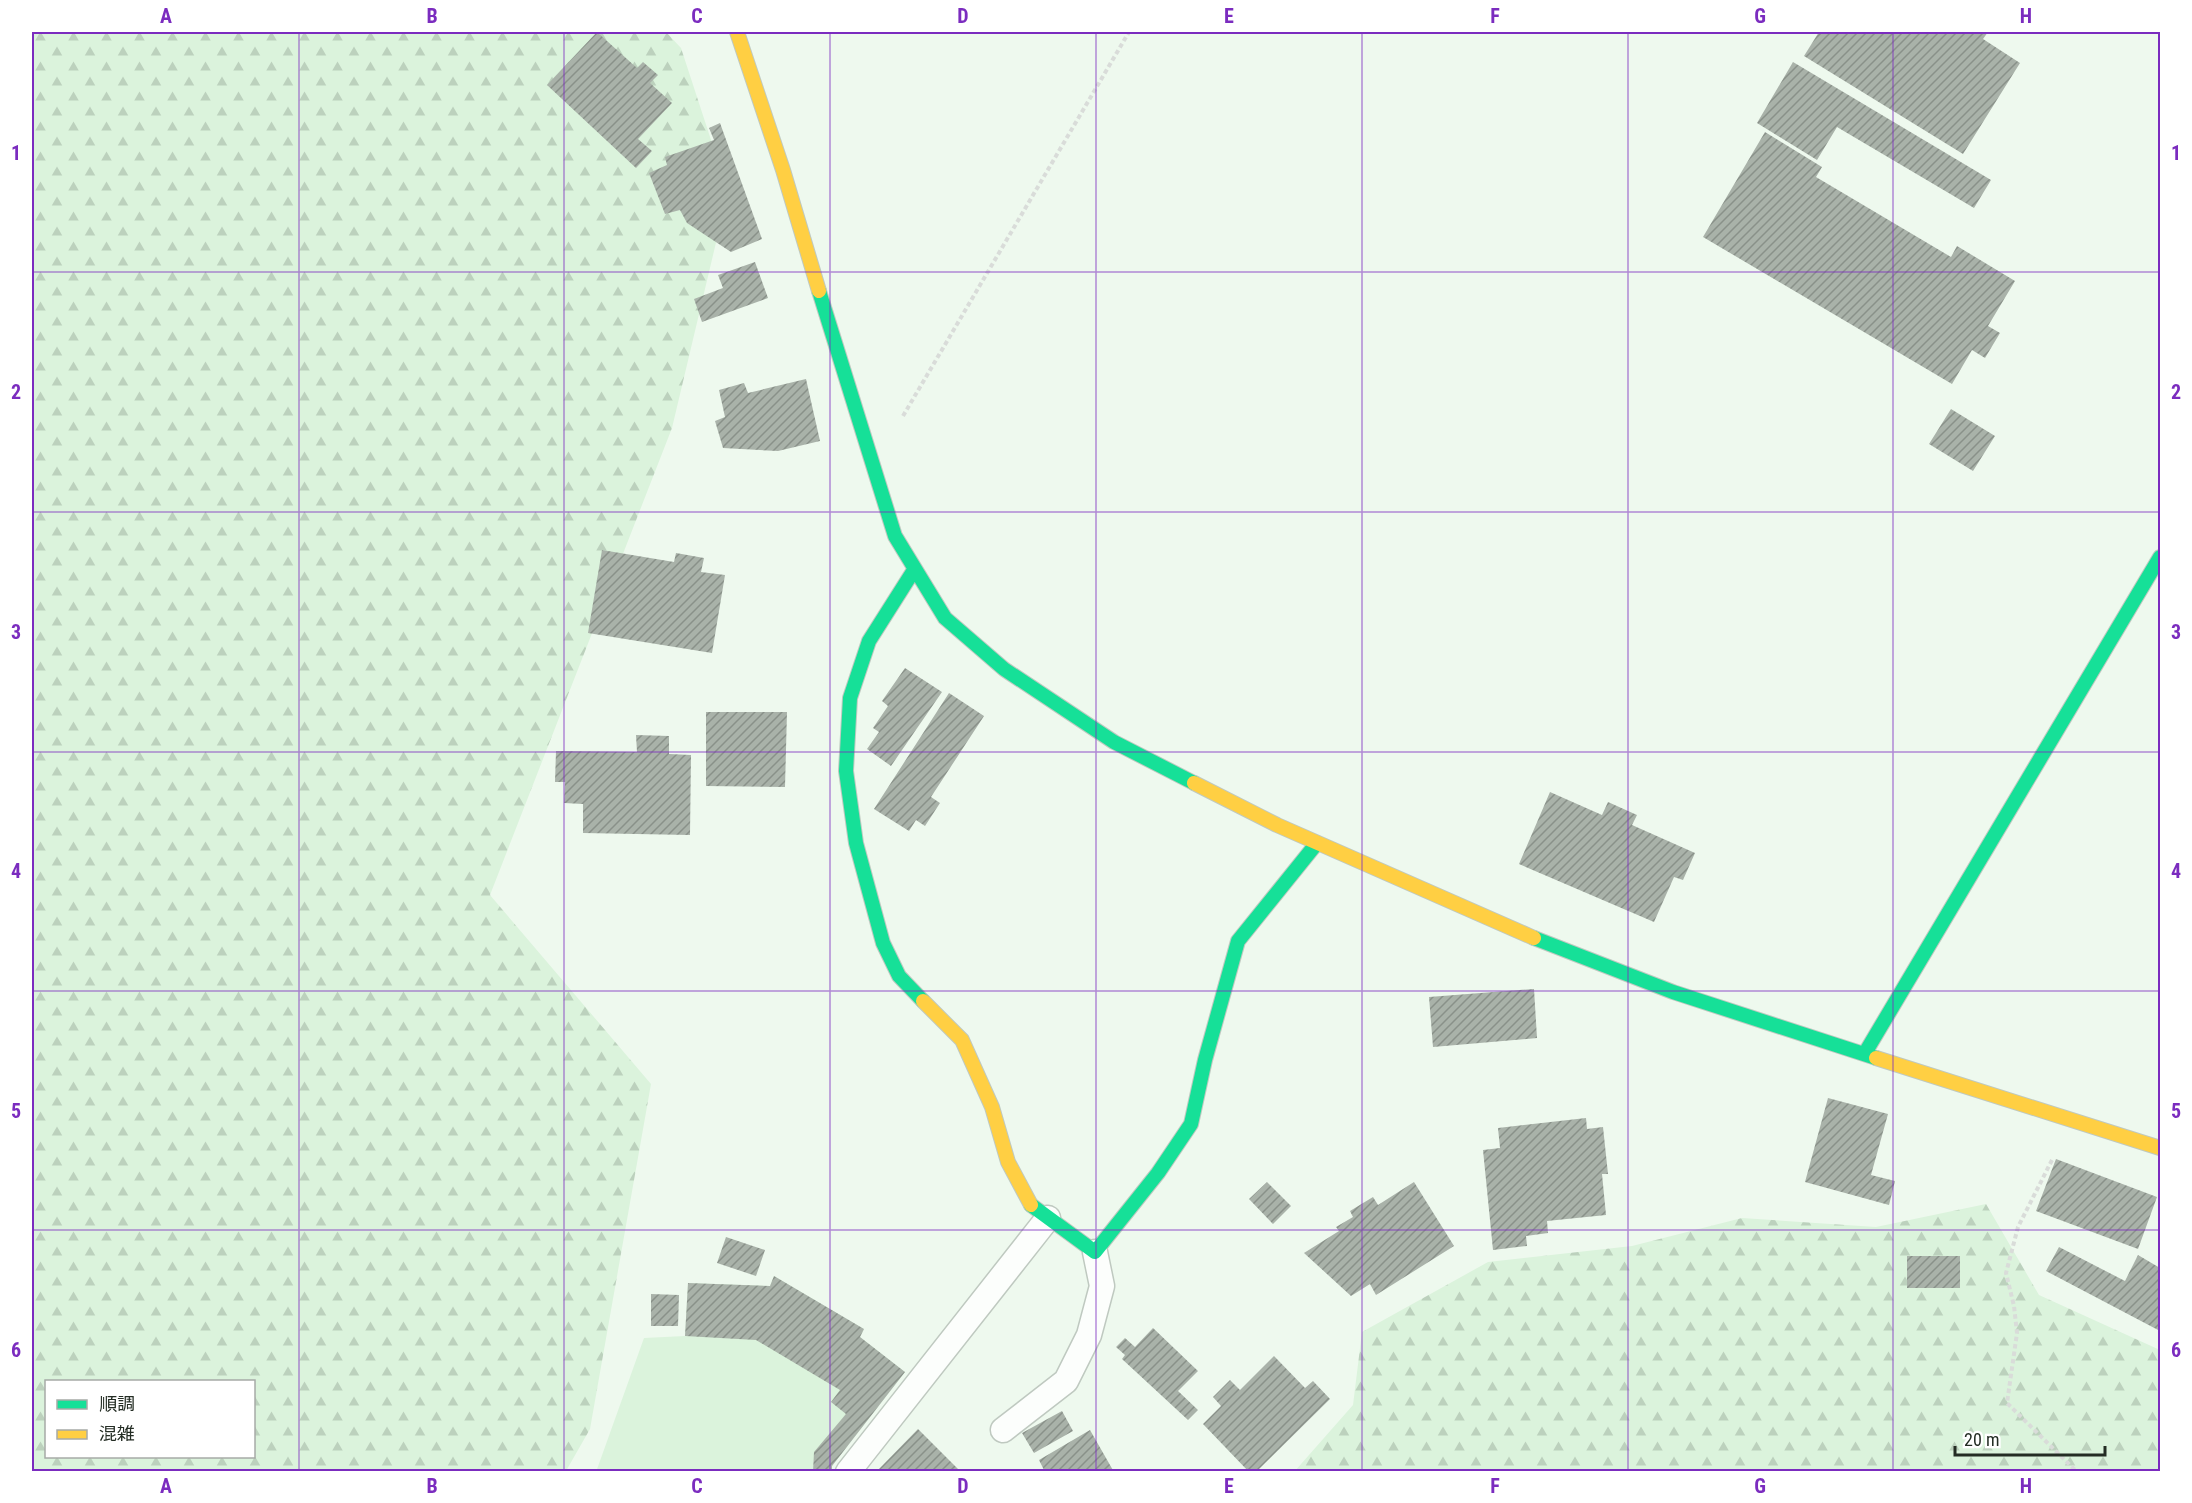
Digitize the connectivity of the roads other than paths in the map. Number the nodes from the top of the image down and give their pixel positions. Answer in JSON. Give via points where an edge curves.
{"nodes":[{"id":1,"x":737,"y":32,"type":"edge"},
{"id":2,"x":2160,"y":557,"type":"edge"},
{"id":3,"x":914,"y":570,"type":"junction"},
{"id":4,"x":1317,"y":843,"type":"junction"},
{"id":5,"x":1865,"y":1053,"type":"junction"},
{"id":6,"x":2160,"y":1148,"type":"edge"},
{"id":7,"x":1048,"y":1218,"type":"junction"},
{"id":8,"x":1095,"y":1252,"type":"junction"},
{"id":9,"x":1003,"y":1430,"type":"dead end"},
{"id":10,"x":848,"y":1472,"type":"edge"}],
"edges":[{"from":1,"to":3,"type":"street","via":[[783,170],[872,468],[895,536]]},
{"from":2,"to":5,"type":"street"},
{"from":3,"to":4,"type":"street","via":[[945,618],[1004,669],[1114,742]]},
{"from":3,"to":7,"type":"street","via":[[869,641],[850,698],[846,771],[856,843],[883,943],[899,976],[962,1040],[992,1107],[1008,1162],[1029,1204]]},
{"from":4,"to":5,"type":"street","via":[[1494,923],[1673,992]]},
{"from":4,"to":8,"type":"street","via":[[1238,941],[1191,1124]]},
{"from":5,"to":6,"type":"street"},
{"from":7,"to":8,"type":"street"},
{"from":7,"to":10,"type":"lane"},
{"from":8,"to":9,"type":"lane","via":[[1102,1286],[1085,1344],[1066,1381]]}]}
